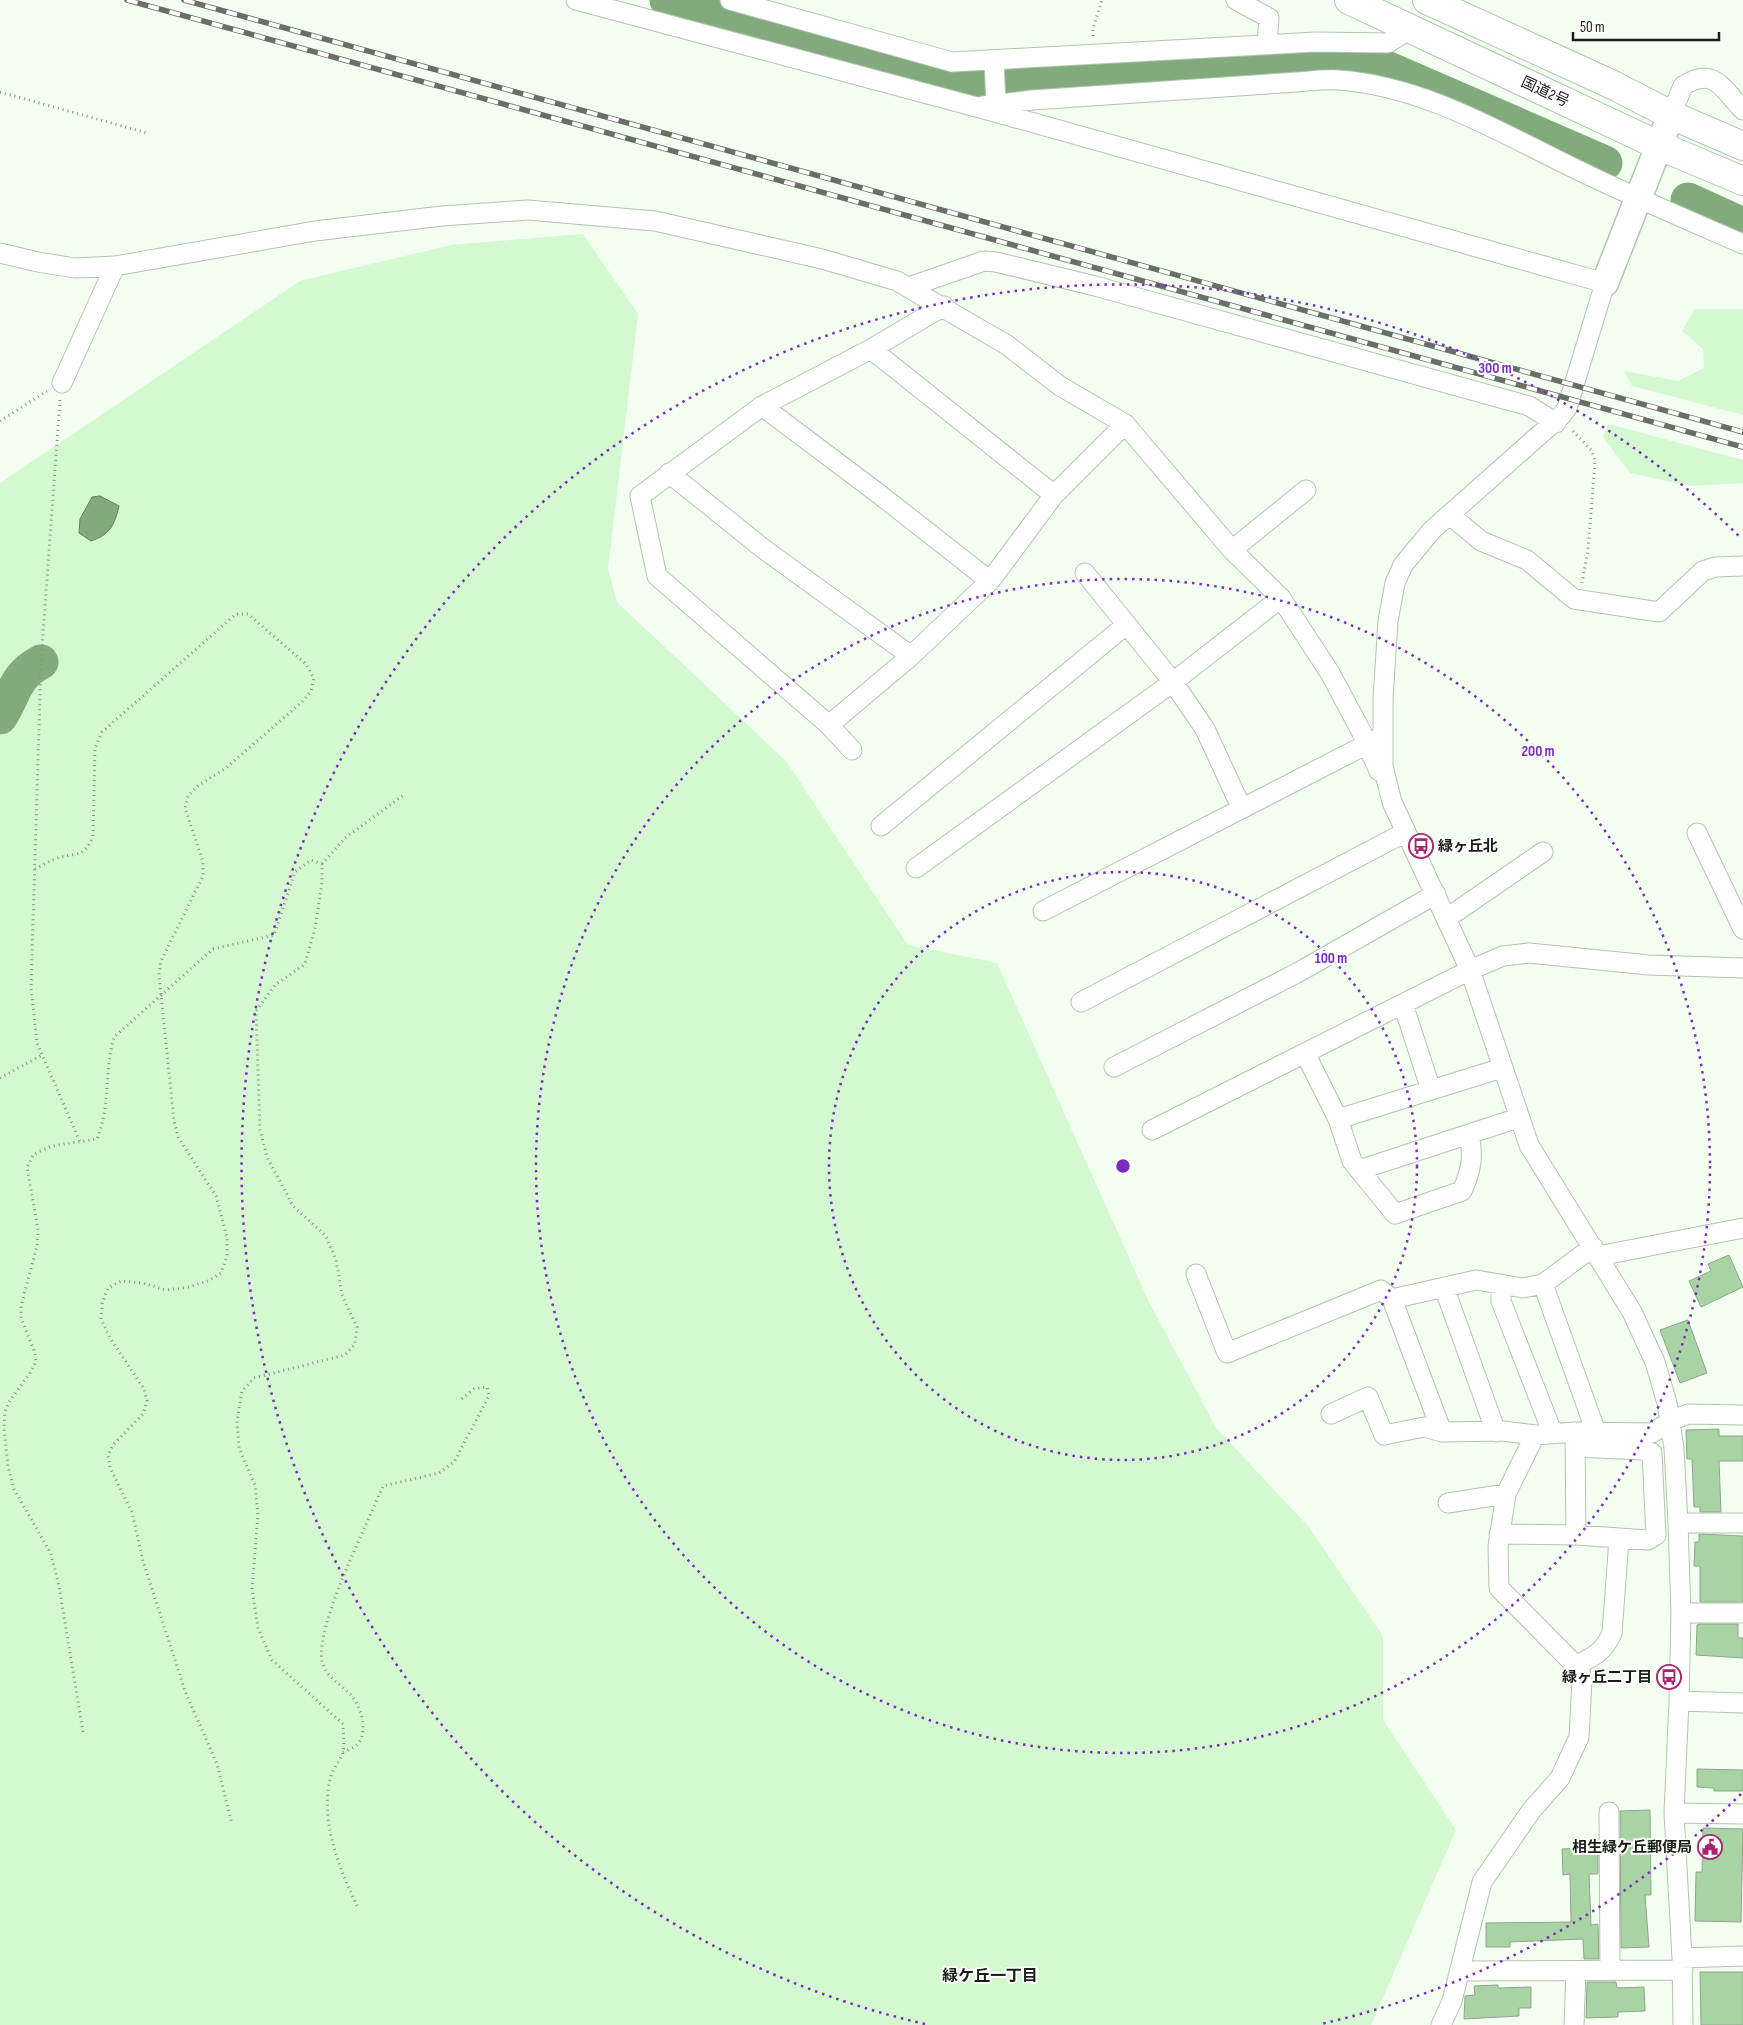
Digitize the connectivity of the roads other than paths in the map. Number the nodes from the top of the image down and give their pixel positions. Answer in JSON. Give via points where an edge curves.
{"nodes":[{"id":1,"x":576,"y":0,"type":"edge"},
{"id":2,"x":730,"y":0,"type":"edge"},
{"id":3,"x":1236,"y":0,"type":"edge"},
{"id":4,"x":1349,"y":0,"type":"edge"},
{"id":5,"x":1427,"y":0,"type":"edge"},
{"id":6,"x":1410,"y":28,"type":"junction"},
{"id":7,"x":1267,"y":44,"type":"junction"},
{"id":8,"x":994,"y":61,"type":"junction"},
{"id":9,"x":1740,"y":102,"type":"edge"},
{"id":10,"x":996,"y":104,"type":"junction"},
{"id":11,"x":974,"y":107,"type":"junction"},
{"id":12,"x":1671,"y":115,"type":"junction"},
{"id":13,"x":1660,"y":146,"type":"junction"},
{"id":14,"x":1743,"y":146,"type":"edge"},
{"id":15,"x":1743,"y":181,"type":"edge"},
{"id":16,"x":1639,"y":200,"type":"junction"},
{"id":17,"x":1743,"y":244,"type":"edge"},
{"id":18,"x":0,"y":253,"type":"edge"},
{"id":19,"x":115,"y":266,"type":"junction"},
{"id":20,"x":1605,"y":283,"type":"junction"},
{"id":21,"x":909,"y":287,"type":"junction"},
{"id":22,"x":944,"y":306,"type":"junction"},
{"id":23,"x":871,"y":349,"type":"junction"},
{"id":24,"x":62,"y":383,"type":"road end"},
{"id":25,"x":762,"y":406,"type":"junction"},
{"id":26,"x":1556,"y":423,"type":"junction"},
{"id":27,"x":1125,"y":424,"type":"junction"},
{"id":28,"x":669,"y":473,"type":"junction"},
{"id":29,"x":1306,"y":490,"type":"dead end"},
{"id":30,"x":1054,"y":495,"type":"junction"},
{"id":31,"x":1450,"y":515,"type":"junction"},
{"id":32,"x":1232,"y":550,"type":"junction"},
{"id":33,"x":1743,"y":566,"type":"edge"},
{"id":34,"x":1085,"y":573,"type":"dead end"},
{"id":35,"x":990,"y":581,"type":"junction"},
{"id":36,"x":1281,"y":598,"type":"junction"},
{"id":37,"x":1126,"y":625,"type":"junction"},
{"id":38,"x":911,"y":656,"type":"junction"},
{"id":39,"x":1173,"y":682,"type":"junction"},
{"id":40,"x":829,"y":725,"type":"junction"},
{"id":41,"x":1374,"y":740,"type":"junction"},
{"id":42,"x":852,"y":750,"type":"dead end"},
{"id":43,"x":1242,"y":807,"type":"junction"},
{"id":44,"x":881,"y":826,"type":"dead end"},
{"id":45,"x":1406,"y":832,"type":"junction"},
{"id":46,"x":1697,"y":832,"type":"dead end"},
{"id":47,"x":1543,"y":852,"type":"dead end"},
{"id":48,"x":916,"y":868,"type":"dead end"},
{"id":49,"x":1436,"y":894,"type":"junction"},
{"id":50,"x":1043,"y":911,"type":"dead end"},
{"id":51,"x":1447,"y":918,"type":"junction"},
{"id":52,"x":1743,"y":929,"type":"edge"},
{"id":53,"x":1743,"y":968,"type":"edge"},
{"id":54,"x":1470,"y":970,"type":"junction"},
{"id":55,"x":1081,"y":1002,"type":"dead end"},
{"id":56,"x":1403,"y":1004,"type":"junction"},
{"id":57,"x":1305,"y":1053,"type":"junction"},
{"id":58,"x":1114,"y":1067,"type":"dead end"},
{"id":59,"x":1502,"y":1068,"type":"junction"},
{"id":60,"x":1430,"y":1090,"type":"junction"},
{"id":61,"x":1518,"y":1118,"type":"junction"},
{"id":62,"x":1338,"y":1119,"type":"junction"},
{"id":63,"x":1152,"y":1130,"type":"dead end"},
{"id":64,"x":1469,"y":1135,"type":"junction"},
{"id":65,"x":1358,"y":1170,"type":"junction"},
{"id":66,"x":1743,"y":1228,"type":"edge"},
{"id":67,"x":1596,"y":1252,"type":"junction"},
{"id":68,"x":1196,"y":1274,"type":"dead end"},
{"id":69,"x":1501,"y":1284,"type":"junction"},
{"id":70,"x":1543,"y":1284,"type":"junction"},
{"id":71,"x":1444,"y":1287,"type":"junction"},
{"id":72,"x":1392,"y":1299,"type":"junction"},
{"id":73,"x":1331,"y":1414,"type":"dead end"},
{"id":74,"x":1743,"y":1415,"type":"edge"},
{"id":75,"x":1670,"y":1421,"type":"junction"},
{"id":76,"x":1442,"y":1432,"type":"junction"},
{"id":77,"x":1496,"y":1432,"type":"junction"},
{"id":78,"x":1596,"y":1432,"type":"junction"},
{"id":79,"x":1534,"y":1435,"type":"junction"},
{"id":80,"x":1569,"y":1437,"type":"junction"},
{"id":81,"x":1506,"y":1494,"type":"junction"},
{"id":82,"x":1448,"y":1503,"type":"dead end"},
{"id":83,"x":1678,"y":1523,"type":"junction"},
{"id":84,"x":1743,"y":1523,"type":"edge"},
{"id":85,"x":1500,"y":1534,"type":"junction"},
{"id":86,"x":1576,"y":1535,"type":"junction"},
{"id":87,"x":1619,"y":1539,"type":"junction"},
{"id":88,"x":1681,"y":1613,"type":"junction"},
{"id":89,"x":1743,"y":1613,"type":"edge"},
{"id":90,"x":1575,"y":1666,"type":"junction"},
{"id":91,"x":1679,"y":1701,"type":"junction"},
{"id":92,"x":1743,"y":1702,"type":"edge"},
{"id":93,"x":1609,"y":1812,"type":"dead end"},
{"id":94,"x":1674,"y":1813,"type":"junction"},
{"id":95,"x":1743,"y":1814,"type":"edge"},
{"id":96,"x":1743,"y":1956,"type":"edge"},
{"id":97,"x":1683,"y":1964,"type":"junction"},
{"id":98,"x":1610,"y":1970,"type":"junction"},
{"id":99,"x":1460,"y":1971,"type":"junction"},
{"id":100,"x":1576,"y":1971,"type":"junction"},
{"id":101,"x":1441,"y":2025,"type":"edge"},
{"id":102,"x":1574,"y":2025,"type":"edge"},
{"id":103,"x":1683,"y":2025,"type":"edge"}],
"edges":[{"from":1,"to":11,"type":"street"},
{"from":2,"to":8,"type":"street","via":[[952,62]]},
{"from":3,"to":7,"type":"street","via":[[1269,18]]},
{"from":4,"to":6,"type":"highway","name":"国道2号"},
{"from":5,"to":12,"type":"highway"},
{"from":6,"to":7,"type":"street","via":[[1388,43]]},
{"from":6,"to":13,"type":"highway","name":"国道2号"},
{"from":7,"to":8,"type":"street"},
{"from":8,"to":10,"type":"street"},
{"from":9,"to":12,"type":"street","via":[[1719,82],[1700,78],[1684,86]]},
{"from":10,"to":11,"type":"street"},
{"from":10,"to":16,"type":"street","via":[[1327,80],[1372,84],[1416,95],[1451,109]]},
{"from":11,"to":20,"type":"street"},
{"from":12,"to":13,"type":"street"},
{"from":12,"to":14,"type":"highway"},
{"from":13,"to":15,"type":"highway","name":"国道2号"},
{"from":13,"to":16,"type":"street"},
{"from":16,"to":17,"type":"street"},
{"from":16,"to":20,"type":"street"},
{"from":18,"to":19,"type":"street","via":[[75,268]]},
{"from":19,"to":21,"type":"street","via":[[315,231],[528,210],[656,221],[868,271]]},
{"from":19,"to":24,"type":"street"},
{"from":20,"to":26,"type":"street","via":[[1566,408]]},
{"from":21,"to":22,"type":"street"},
{"from":21,"to":26,"type":"street","via":[[984,261],[996,262],[1095,286],[1529,406]]},
{"from":22,"to":23,"type":"street"},
{"from":22,"to":27,"type":"street","via":[[1007,345],[1060,386]]},
{"from":23,"to":25,"type":"street"},
{"from":23,"to":30,"type":"street"},
{"from":25,"to":28,"type":"street"},
{"from":25,"to":35,"type":"street"},
{"from":26,"to":31,"type":"street"},
{"from":27,"to":30,"type":"street"},
{"from":27,"to":32,"type":"street"},
{"from":28,"to":38,"type":"street","via":[[766,550]]},
{"from":28,"to":40,"type":"street","via":[[640,496],[657,576]]},
{"from":29,"to":32,"type":"street"},
{"from":30,"to":35,"type":"street"},
{"from":31,"to":33,"type":"street","via":[[1481,541],[1527,560],[1574,599],[1659,612],[1703,571]]},
{"from":31,"to":41,"type":"street","via":[[1414,549],[1395,584]]},
{"from":32,"to":36,"type":"street"},
{"from":34,"to":37,"type":"street"},
{"from":35,"to":38,"type":"street"},
{"from":36,"to":39,"type":"street"},
{"from":36,"to":41,"type":"street"},
{"from":37,"to":39,"type":"street"},
{"from":37,"to":44,"type":"street"},
{"from":38,"to":40,"type":"street"},
{"from":39,"to":43,"type":"street","via":[[1206,730]]},
{"from":39,"to":48,"type":"street"},
{"from":40,"to":42,"type":"street"},
{"from":41,"to":43,"type":"street"},
{"from":41,"to":45,"type":"street","via":[[1388,791]]},
{"from":43,"to":50,"type":"street"},
{"from":45,"to":49,"type":"street"},
{"from":45,"to":55,"type":"street"},
{"from":46,"to":52,"type":"street"},
{"from":47,"to":51,"type":"street"},
{"from":49,"to":51,"type":"street"},
{"from":49,"to":58,"type":"street","via":[[1297,973]]},
{"from":51,"to":54,"type":"street"},
{"from":53,"to":54,"type":"street","via":[[1649,965],[1528,954],[1503,956]]},
{"from":54,"to":56,"type":"street"},
{"from":54,"to":59,"type":"street"},
{"from":56,"to":57,"type":"street"},
{"from":56,"to":60,"type":"street"},
{"from":57,"to":62,"type":"street"},
{"from":57,"to":63,"type":"street"},
{"from":59,"to":60,"type":"street"},
{"from":59,"to":61,"type":"street"},
{"from":60,"to":62,"type":"street"},
{"from":61,"to":64,"type":"street"},
{"from":61,"to":67,"type":"street","via":[[1543,1170]]},
{"from":62,"to":65,"type":"street"},
{"from":64,"to":65,"type":"street"},
{"from":64,"to":65,"type":"street","via":[[1471,1171],[1462,1191],[1395,1214]]},
{"from":66,"to":67,"type":"street"},
{"from":67,"to":70,"type":"street"},
{"from":67,"to":75,"type":"street","via":[[1645,1337],[1662,1385]]},
{"from":68,"to":72,"type":"street","via":[[1227,1352],[1381,1290]]},
{"from":69,"to":70,"type":"street","via":[[1523,1288]]},
{"from":69,"to":71,"type":"street","via":[[1476,1280]]},
{"from":69,"to":80,"type":"street","via":[[1502,1301],[1551,1428]]},
{"from":70,"to":78,"type":"street"},
{"from":71,"to":72,"type":"street"},
{"from":71,"to":77,"type":"street"},
{"from":72,"to":76,"type":"street"},
{"from":73,"to":76,"type":"street","via":[[1368,1397],[1384,1435],[1424,1427]]},
{"from":74,"to":75,"type":"street","via":[[1688,1414]]},
{"from":75,"to":78,"type":"street","via":[[1652,1432]]},
{"from":75,"to":83,"type":"street"},
{"from":76,"to":77,"type":"street"},
{"from":77,"to":79,"type":"street"},
{"from":78,"to":80,"type":"street"},
{"from":79,"to":80,"type":"street"},
{"from":79,"to":81,"type":"street"},
{"from":80,"to":86,"type":"street"},
{"from":80,"to":87,"type":"street","via":[[1652,1453],[1656,1535],[1648,1540]]},
{"from":81,"to":82,"type":"street"},
{"from":81,"to":85,"type":"street"},
{"from":83,"to":84,"type":"street"},
{"from":83,"to":88,"type":"street"},
{"from":85,"to":86,"type":"street"},
{"from":85,"to":90,"type":"street","via":[[1499,1588]]},
{"from":86,"to":87,"type":"street"},
{"from":87,"to":90,"type":"street","via":[[1612,1633],[1599,1654]]},
{"from":88,"to":89,"type":"street"},
{"from":88,"to":91,"type":"street"},
{"from":90,"to":99,"type":"street","via":[[1580,1670],[1582,1680],[1579,1737],[1560,1778],[1531,1811],[1482,1882]]},
{"from":91,"to":92,"type":"street"},
{"from":91,"to":94,"type":"street"},
{"from":93,"to":98,"type":"street"},
{"from":94,"to":95,"type":"street"},
{"from":94,"to":97,"type":"street"},
{"from":96,"to":97,"type":"street"},
{"from":97,"to":98,"type":"street"},
{"from":97,"to":103,"type":"street"},
{"from":98,"to":100,"type":"street"},
{"from":99,"to":100,"type":"street"},
{"from":99,"to":101,"type":"street"},
{"from":100,"to":102,"type":"street"}]}
